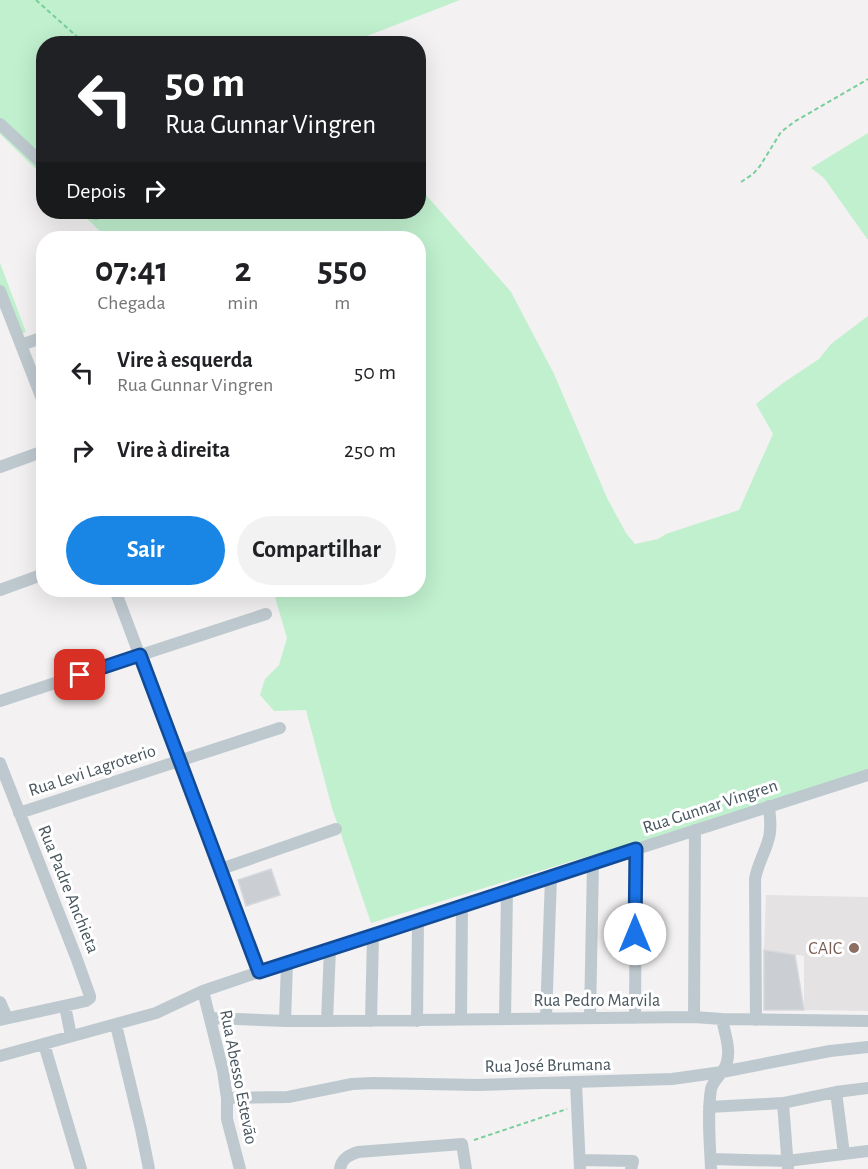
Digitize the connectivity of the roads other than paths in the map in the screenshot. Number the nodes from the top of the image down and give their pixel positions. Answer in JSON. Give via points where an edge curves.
{"nodes":[{"id":1,"x":0,"y":124,"type":"edge"},
{"id":2,"x":36,"y":158,"type":"edge"},
{"id":3,"x":0,"y":291,"type":"edge"},
{"id":4,"x":36,"y":340,"type":"edge"},
{"id":5,"x":21,"y":345,"type":"junction"},
{"id":6,"x":36,"y":383,"type":"edge"},
{"id":7,"x":36,"y":454,"type":"edge"},
{"id":8,"x":0,"y":467,"type":"edge"},
{"id":9,"x":36,"y":577,"type":"edge"},
{"id":10,"x":0,"y":590,"type":"edge"},
{"id":11,"x":118,"y":597,"type":"edge"},
{"id":12,"x":266,"y":614,"type":"dead end"},
{"id":13,"x":140,"y":655,"type":"junction"},
{"id":14,"x":0,"y":702,"type":"edge"},
{"id":15,"x":280,"y":728,"type":"dead end"},
{"id":16,"x":180,"y":760,"type":"junction"},
{"id":17,"x":0,"y":763,"type":"edge"},
{"id":18,"x":868,"y":775,"type":"edge"},
{"id":19,"x":769,"y":806,"type":"junction"},
{"id":20,"x":19,"y":813,"type":"junction"},
{"id":21,"x":336,"y":829,"type":"dead end"},
{"id":22,"x":695,"y":830,"type":"junction"},
{"id":23,"x":636,"y":849,"type":"junction"},
{"id":24,"x":593,"y":863,"type":"junction"},
{"id":25,"x":221,"y":869,"type":"junction"},
{"id":26,"x":551,"y":877,"type":"junction"},
{"id":27,"x":507,"y":892,"type":"junction"},
{"id":28,"x":462,"y":905,"type":"junction"},
{"id":29,"x":418,"y":920,"type":"junction"},
{"id":30,"x":373,"y":936,"type":"junction"},
{"id":31,"x":330,"y":949,"type":"junction"},
{"id":32,"x":287,"y":963,"type":"junction"},
{"id":33,"x":259,"y":972,"type":"junction"},
{"id":34,"x":203,"y":991,"type":"junction"},
{"id":35,"x":0,"y":1002,"type":"edge"},
{"id":36,"x":65,"y":1006,"type":"junction"},
{"id":37,"x":546,"y":1017,"type":"junction"},
{"id":38,"x":590,"y":1017,"type":"junction"},
{"id":39,"x":694,"y":1017,"type":"junction"},
{"id":40,"x":210,"y":1018,"type":"junction"},
{"id":41,"x":635,"y":1018,"type":"junction"},
{"id":42,"x":3,"y":1019,"type":"edge"},
{"id":43,"x":461,"y":1019,"type":"junction"},
{"id":44,"x":505,"y":1019,"type":"junction"},
{"id":45,"x":722,"y":1019,"type":"junction"},
{"id":46,"x":756,"y":1020,"type":"junction"},
{"id":47,"x":285,"y":1021,"type":"junction"},
{"id":48,"x":327,"y":1021,"type":"junction"},
{"id":49,"x":371,"y":1021,"type":"junction"},
{"id":50,"x":417,"y":1021,"type":"junction"},
{"id":51,"x":868,"y":1022,"type":"edge"},
{"id":52,"x":116,"y":1025,"type":"junction"},
{"id":53,"x":71,"y":1036,"type":"junction"},
{"id":54,"x":44,"y":1044,"type":"junction"},
{"id":55,"x":868,"y":1047,"type":"edge"},
{"id":56,"x":0,"y":1056,"type":"edge"},
{"id":57,"x":722,"y":1072,"type":"junction"},
{"id":58,"x":576,"y":1083,"type":"junction"},
{"id":59,"x":868,"y":1088,"type":"edge"},
{"id":60,"x":836,"y":1092,"type":"junction"},
{"id":61,"x":227,"y":1098,"type":"junction"},
{"id":62,"x":783,"y":1103,"type":"junction"},
{"id":63,"x":709,"y":1107,"type":"junction"},
{"id":64,"x":868,"y":1151,"type":"edge"},
{"id":65,"x":844,"y":1154,"type":"junction"},
{"id":66,"x":580,"y":1164,"type":"edge"},
{"id":67,"x":711,"y":1164,"type":"edge"},
{"id":68,"x":788,"y":1165,"type":"edge"},
{"id":69,"x":81,"y":1169,"type":"edge"},
{"id":70,"x":149,"y":1169,"type":"edge"},
{"id":71,"x":240,"y":1169,"type":"edge"},
{"id":72,"x":340,"y":1169,"type":"edge"},
{"id":73,"x":466,"y":1169,"type":"edge"},
{"id":74,"x":631,"y":1169,"type":"edge"}],
"edges":[{"from":1,"to":2,"type":"street"},
{"from":3,"to":5,"type":"street"},
{"from":4,"to":5,"type":"street"},
{"from":5,"to":6,"type":"street"},
{"from":7,"to":8,"type":"street"},
{"from":9,"to":10,"type":"street"},
{"from":11,"to":13,"type":"street"},
{"from":12,"to":13,"type":"street"},
{"from":13,"to":14,"type":"street"},
{"from":13,"to":16,"type":"street"},
{"from":15,"to":16,"type":"street","name":"Rua Levi Lagroterio"},
{"from":16,"to":20,"type":"street","name":"Rua Levi Lagroterio"},
{"from":16,"to":25,"type":"street"},
{"from":17,"to":20,"type":"street","name":"Rua Padre Anchieta"},
{"from":18,"to":19,"type":"street","name":"Rua Gunnar Vingren"},
{"from":19,"to":22,"type":"street","name":"Rua Gunnar Vingren"},
{"from":19,"to":46,"type":"street","via":[[769,841],[755,879]]},
{"from":20,"to":36,"type":"street","name":"Rua Padre Anchieta","via":[[90,996],[86,1001]]},
{"from":21,"to":25,"type":"street"},
{"from":22,"to":23,"type":"street","name":"Rua Gunnar Vingren"},
{"from":22,"to":39,"type":"street"},
{"from":23,"to":24,"type":"street","name":"Rua Gunnar Vingren"},
{"from":23,"to":41,"type":"street"},
{"from":24,"to":26,"type":"street","name":"Rua Gunnar Vingren"},
{"from":24,"to":38,"type":"street"},
{"from":25,"to":33,"type":"street"},
{"from":26,"to":27,"type":"street","name":"Rua Gunnar Vingren"},
{"from":26,"to":37,"type":"street"},
{"from":27,"to":28,"type":"street","name":"Rua Gunnar Vingren"},
{"from":27,"to":44,"type":"street"},
{"from":28,"to":29,"type":"street","name":"Rua Gunnar Vingren"},
{"from":28,"to":43,"type":"street"},
{"from":29,"to":30,"type":"street","name":"Rua Gunnar Vingren"},
{"from":29,"to":50,"type":"street"},
{"from":30,"to":31,"type":"street","name":"Rua Gunnar Vingren"},
{"from":30,"to":49,"type":"street"},
{"from":31,"to":32,"type":"street","name":"Rua Gunnar Vingren"},
{"from":31,"to":48,"type":"street"},
{"from":32,"to":33,"type":"street","name":"Rua Gunnar Vingren"},
{"from":32,"to":47,"type":"street"},
{"from":33,"to":34,"type":"street","name":"Rua Gunnar Vingren"},
{"from":34,"to":40,"type":"street","name":"Rua Abesso Estevão"},
{"from":34,"to":52,"type":"street","name":"Rua Gunnar Vingren"},
{"from":35,"to":42,"type":"street"},
{"from":36,"to":42,"type":"street"},
{"from":36,"to":53,"type":"street"},
{"from":37,"to":38,"type":"street","name":"Rua Pedro Marvila"},
{"from":37,"to":44,"type":"street","name":"Rua Pedro Marvila"},
{"from":38,"to":41,"type":"street","name":"Rua Pedro Marvila"},
{"from":39,"to":41,"type":"street","name":"Rua Pedro Marvila"},
{"from":39,"to":45,"type":"street","name":"Rua Pedro Marvila"},
{"from":40,"to":47,"type":"street","name":"Rua Pedro Marvila"},
{"from":40,"to":61,"type":"street","name":"Rua Abesso Estevão"},
{"from":43,"to":44,"type":"street","name":"Rua Pedro Marvila"},
{"from":43,"to":50,"type":"street","name":"Rua Pedro Marvila"},
{"from":45,"to":46,"type":"street","name":"Rua Pedro Marvila"},
{"from":45,"to":57,"type":"street","via":[[729,1056]]},
{"from":46,"to":51,"type":"street","name":"Rua Pedro Marvila"},
{"from":47,"to":48,"type":"street","name":"Rua Pedro Marvila"},
{"from":48,"to":49,"type":"street","name":"Rua Pedro Marvila"},
{"from":49,"to":50,"type":"street","name":"Rua Pedro Marvila"},
{"from":52,"to":53,"type":"street","name":"Rua Gunnar Vingren"},
{"from":52,"to":70,"type":"street"},
{"from":53,"to":54,"type":"street","name":"Rua Gunnar Vingren"},
{"from":54,"to":56,"type":"street","name":"Rua Gunnar Vingren"},
{"from":54,"to":69,"type":"street"},
{"from":55,"to":57,"type":"street","name":"Rua José Brumana"},
{"from":57,"to":58,"type":"street","name":"Rua José Brumana","via":[[672,1079]]},
{"from":57,"to":63,"type":"street","via":[[712,1084]]},
{"from":58,"to":61,"type":"street","name":"Rua José Brumana","via":[[373,1083],[288,1097]]},
{"from":58,"to":66,"type":"street"},
{"from":59,"to":60,"type":"street"},
{"from":60,"to":62,"type":"street"},
{"from":60,"to":65,"type":"street"},
{"from":61,"to":71,"type":"street","name":"Rua Abesso Estevão","via":[[227,1119]]},
{"from":62,"to":63,"type":"street"},
{"from":62,"to":68,"type":"street"},
{"from":63,"to":67,"type":"street"},
{"from":64,"to":65,"type":"street"},
{"from":65,"to":68,"type":"street"},
{"from":66,"to":74,"type":"street","via":[[633,1161]]},
{"from":67,"to":68,"type":"street"},
{"from":72,"to":73,"type":"street","via":[[343,1160],[358,1152],[462,1144]]}]}
